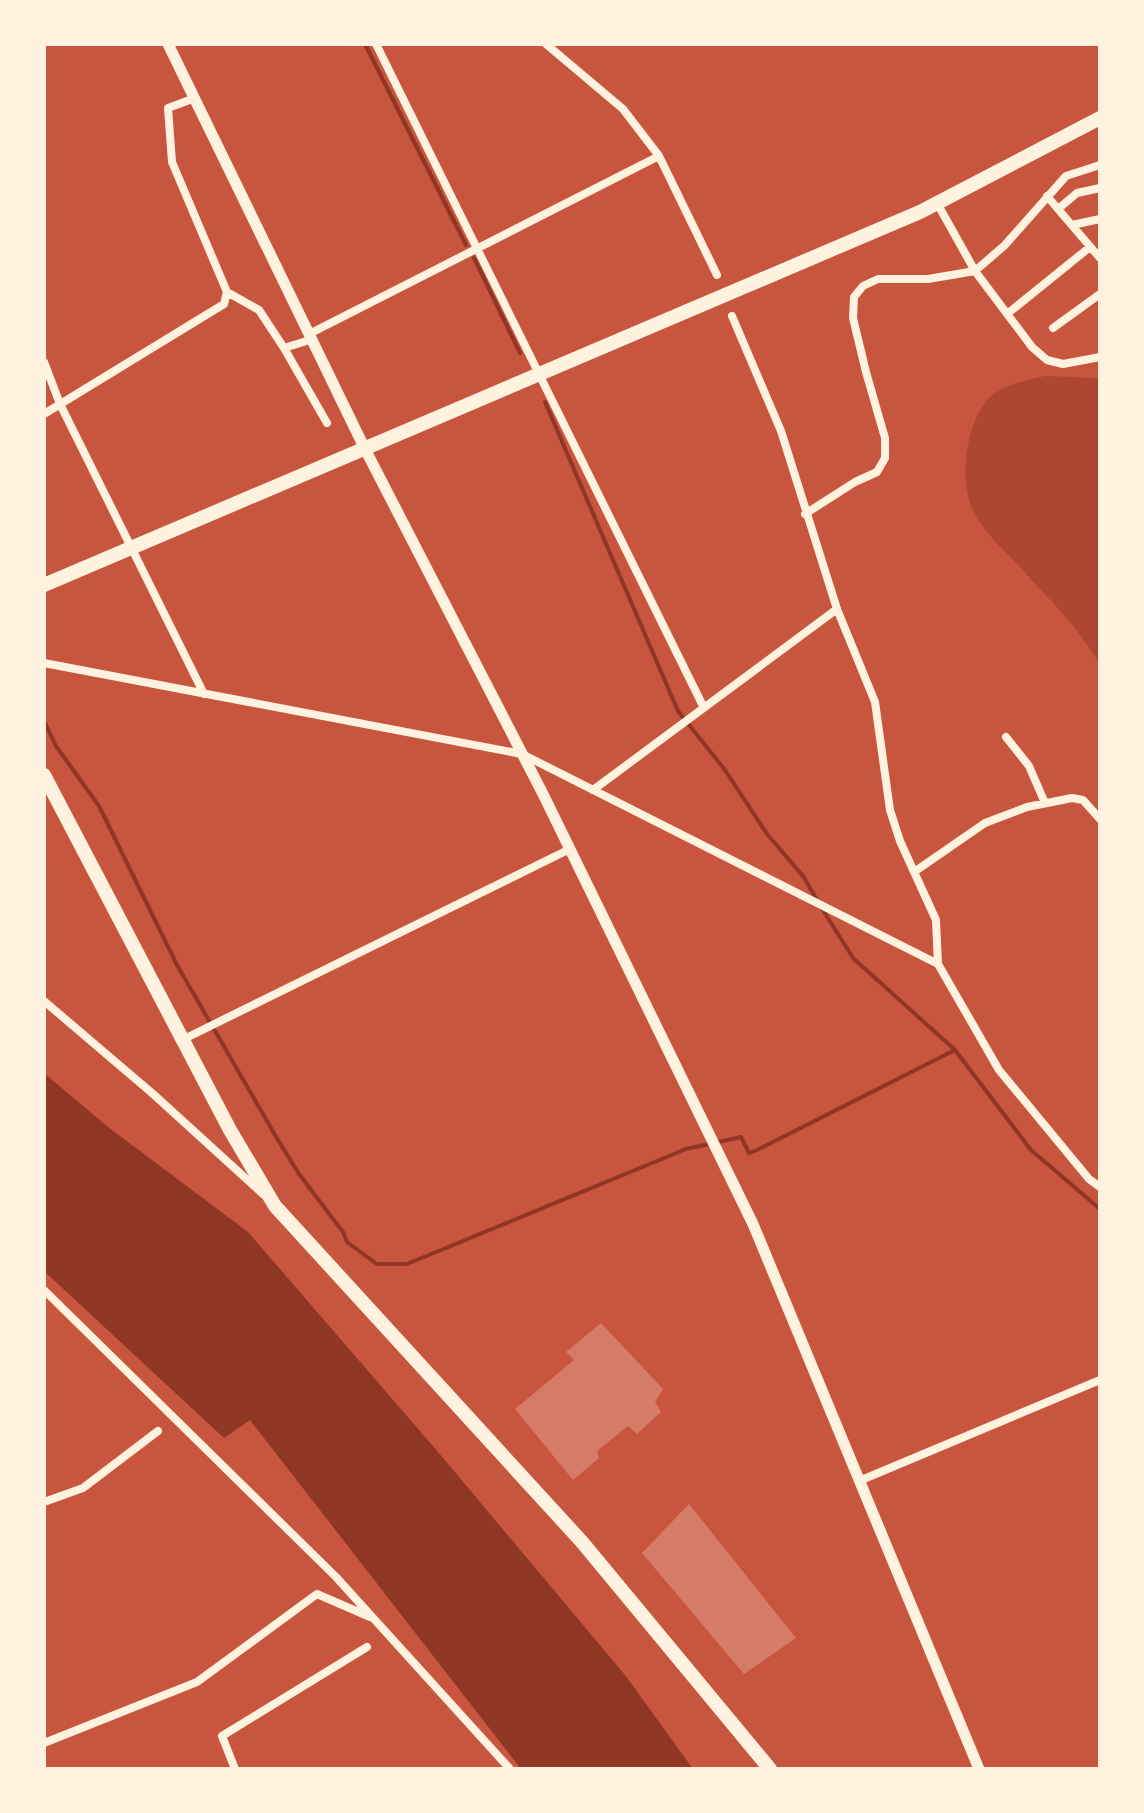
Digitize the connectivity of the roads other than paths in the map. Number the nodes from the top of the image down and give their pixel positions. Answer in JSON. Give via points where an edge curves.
{"nodes":[{"id":1,"x":168,"y":44,"type":"edge"},
{"id":2,"x":376,"y":44,"type":"edge"},
{"id":3,"x":546,"y":44,"type":"edge"},
{"id":4,"x":195,"y":98,"type":"junction"},
{"id":5,"x":1100,"y":118,"type":"edge"},
{"id":6,"x":659,"y":156,"type":"junction"},
{"id":7,"x":1100,"y":165,"type":"edge"},
{"id":8,"x":1100,"y":188,"type":"edge"},
{"id":9,"x":1047,"y":196,"type":"junction"},
{"id":10,"x":937,"y":203,"type":"junction"},
{"id":11,"x":1058,"y":209,"type":"junction"},
{"id":12,"x":1100,"y":219,"type":"edge"},
{"id":13,"x":1072,"y":225,"type":"junction"},
{"id":14,"x":1090,"y":247,"type":"junction"},
{"id":15,"x":475,"y":249,"type":"junction"},
{"id":16,"x":1100,"y":258,"type":"edge"},
{"id":17,"x":975,"y":271,"type":"junction"},
{"id":18,"x":717,"y":275,"type":"dead end"},
{"id":19,"x":227,"y":292,"type":"junction"},
{"id":20,"x":1100,"y":294,"type":"edge"},
{"id":21,"x":1007,"y":314,"type":"junction"},
{"id":22,"x":732,"y":316,"type":"dead end"},
{"id":23,"x":1053,"y":328,"type":"dead end"},
{"id":24,"x":312,"y":336,"type":"junction"},
{"id":25,"x":284,"y":348,"type":"junction"},
{"id":26,"x":1100,"y":357,"type":"edge"},
{"id":27,"x":44,"y":362,"type":"edge"},
{"id":28,"x":540,"y":375,"type":"junction"},
{"id":29,"x":60,"y":404,"type":"junction"},
{"id":30,"x":44,"y":414,"type":"edge"},
{"id":31,"x":327,"y":423,"type":"dead end"},
{"id":32,"x":365,"y":449,"type":"junction"},
{"id":33,"x":805,"y":514,"type":"junction"},
{"id":34,"x":131,"y":550,"type":"junction"},
{"id":35,"x":44,"y":585,"type":"edge"},
{"id":36,"x":837,"y":609,"type":"junction"},
{"id":37,"x":44,"y":663,"type":"edge"},
{"id":38,"x":204,"y":694,"type":"junction"},
{"id":39,"x":704,"y":708,"type":"junction"},
{"id":40,"x":1006,"y":737,"type":"dead end"},
{"id":41,"x":522,"y":754,"type":"junction"},
{"id":42,"x":44,"y":775,"type":"edge"},
{"id":43,"x":593,"y":790,"type":"junction"},
{"id":44,"x":1045,"y":803,"type":"junction"},
{"id":45,"x":1100,"y":819,"type":"edge"},
{"id":46,"x":570,"y":849,"type":"junction"},
{"id":47,"x":914,"y":872,"type":"junction"},
{"id":48,"x":938,"y":964,"type":"junction"},
{"id":49,"x":44,"y":1001,"type":"edge"},
{"id":50,"x":182,"y":1040,"type":"junction"},
{"id":51,"x":1100,"y":1187,"type":"edge"},
{"id":52,"x":275,"y":1206,"type":"junction"},
{"id":53,"x":44,"y":1290,"type":"edge"},
{"id":54,"x":1100,"y":1380,"type":"edge"},
{"id":55,"x":158,"y":1431,"type":"dead end"},
{"id":56,"x":859,"y":1481,"type":"junction"},
{"id":57,"x":44,"y":1502,"type":"edge"},
{"id":58,"x":374,"y":1619,"type":"junction"},
{"id":59,"x":367,"y":1647,"type":"dead end"},
{"id":60,"x":44,"y":1743,"type":"edge"},
{"id":61,"x":235,"y":1769,"type":"edge"},
{"id":62,"x":510,"y":1769,"type":"edge"},
{"id":63,"x":770,"y":1769,"type":"edge"},
{"id":64,"x":979,"y":1769,"type":"edge"}],
"edges":[{"from":1,"to":4,"type":"street"},
{"from":2,"to":15,"type":"street"},
{"from":3,"to":6,"type":"street","via":[[623,109]]},
{"from":4,"to":19,"type":"street","via":[[168,108],[172,162]]},
{"from":4,"to":24,"type":"street"},
{"from":5,"to":10,"type":"main road"},
{"from":6,"to":15,"type":"street"},
{"from":6,"to":18,"type":"street"},
{"from":7,"to":9,"type":"street","via":[[1066,176]]},
{"from":8,"to":11,"type":"street","via":[[1077,193]]},
{"from":9,"to":11,"type":"street"},
{"from":9,"to":17,"type":"street"},
{"from":10,"to":17,"type":"street"},
{"from":10,"to":28,"type":"main road"},
{"from":11,"to":13,"type":"street"},
{"from":12,"to":13,"type":"street"},
{"from":13,"to":14,"type":"street"},
{"from":14,"to":16,"type":"street"},
{"from":14,"to":21,"type":"street"},
{"from":15,"to":24,"type":"street"},
{"from":15,"to":28,"type":"street"},
{"from":17,"to":21,"type":"street"},
{"from":17,"to":33,"type":"street","via":[[928,279],[878,279],[854,297],[853,318],[885,438],[885,458],[877,472]]},
{"from":19,"to":25,"type":"street","via":[[259,310]]},
{"from":19,"to":29,"type":"street","via":[[224,304]]},
{"from":20,"to":23,"type":"street"},
{"from":21,"to":26,"type":"street","via":[[1047,360],[1063,364]]},
{"from":22,"to":33,"type":"street","via":[[781,431]]},
{"from":24,"to":25,"type":"street"},
{"from":24,"to":32,"type":"street"},
{"from":25,"to":31,"type":"street"},
{"from":27,"to":29,"type":"street"},
{"from":28,"to":32,"type":"main road"},
{"from":28,"to":39,"type":"street"},
{"from":29,"to":30,"type":"street"},
{"from":29,"to":34,"type":"street"},
{"from":32,"to":34,"type":"main road"},
{"from":32,"to":41,"type":"street"},
{"from":33,"to":36,"type":"street"},
{"from":34,"to":35,"type":"main road"},
{"from":34,"to":38,"type":"street"},
{"from":36,"to":39,"type":"street"},
{"from":36,"to":47,"type":"street","via":[[875,702],[890,810]]},
{"from":37,"to":38,"type":"street"},
{"from":38,"to":41,"type":"street"},
{"from":39,"to":43,"type":"street"},
{"from":40,"to":44,"type":"street","via":[[1029,766]]},
{"from":41,"to":43,"type":"street"},
{"from":41,"to":46,"type":"street"},
{"from":42,"to":50,"type":"main road"},
{"from":43,"to":48,"type":"street"},
{"from":44,"to":45,"type":"street","via":[[1083,800]]},
{"from":44,"to":47,"type":"street","via":[[985,823]]},
{"from":46,"to":50,"type":"street"},
{"from":46,"to":56,"type":"street","via":[[753,1224]]},
{"from":47,"to":48,"type":"street","via":[[936,920]]},
{"from":48,"to":51,"type":"street","via":[[999,1070]]},
{"from":49,"to":52,"type":"street"},
{"from":50,"to":52,"type":"main road"},
{"from":52,"to":63,"type":"main road","via":[[582,1542]]},
{"from":53,"to":58,"type":"street"},
{"from":54,"to":56,"type":"street"},
{"from":55,"to":57,"type":"street","via":[[83,1488]]},
{"from":56,"to":64,"type":"street"},
{"from":58,"to":60,"type":"street","via":[[317,1594],[197,1682]]},
{"from":58,"to":62,"type":"street"},
{"from":59,"to":61,"type":"street","via":[[222,1736]]}]}
